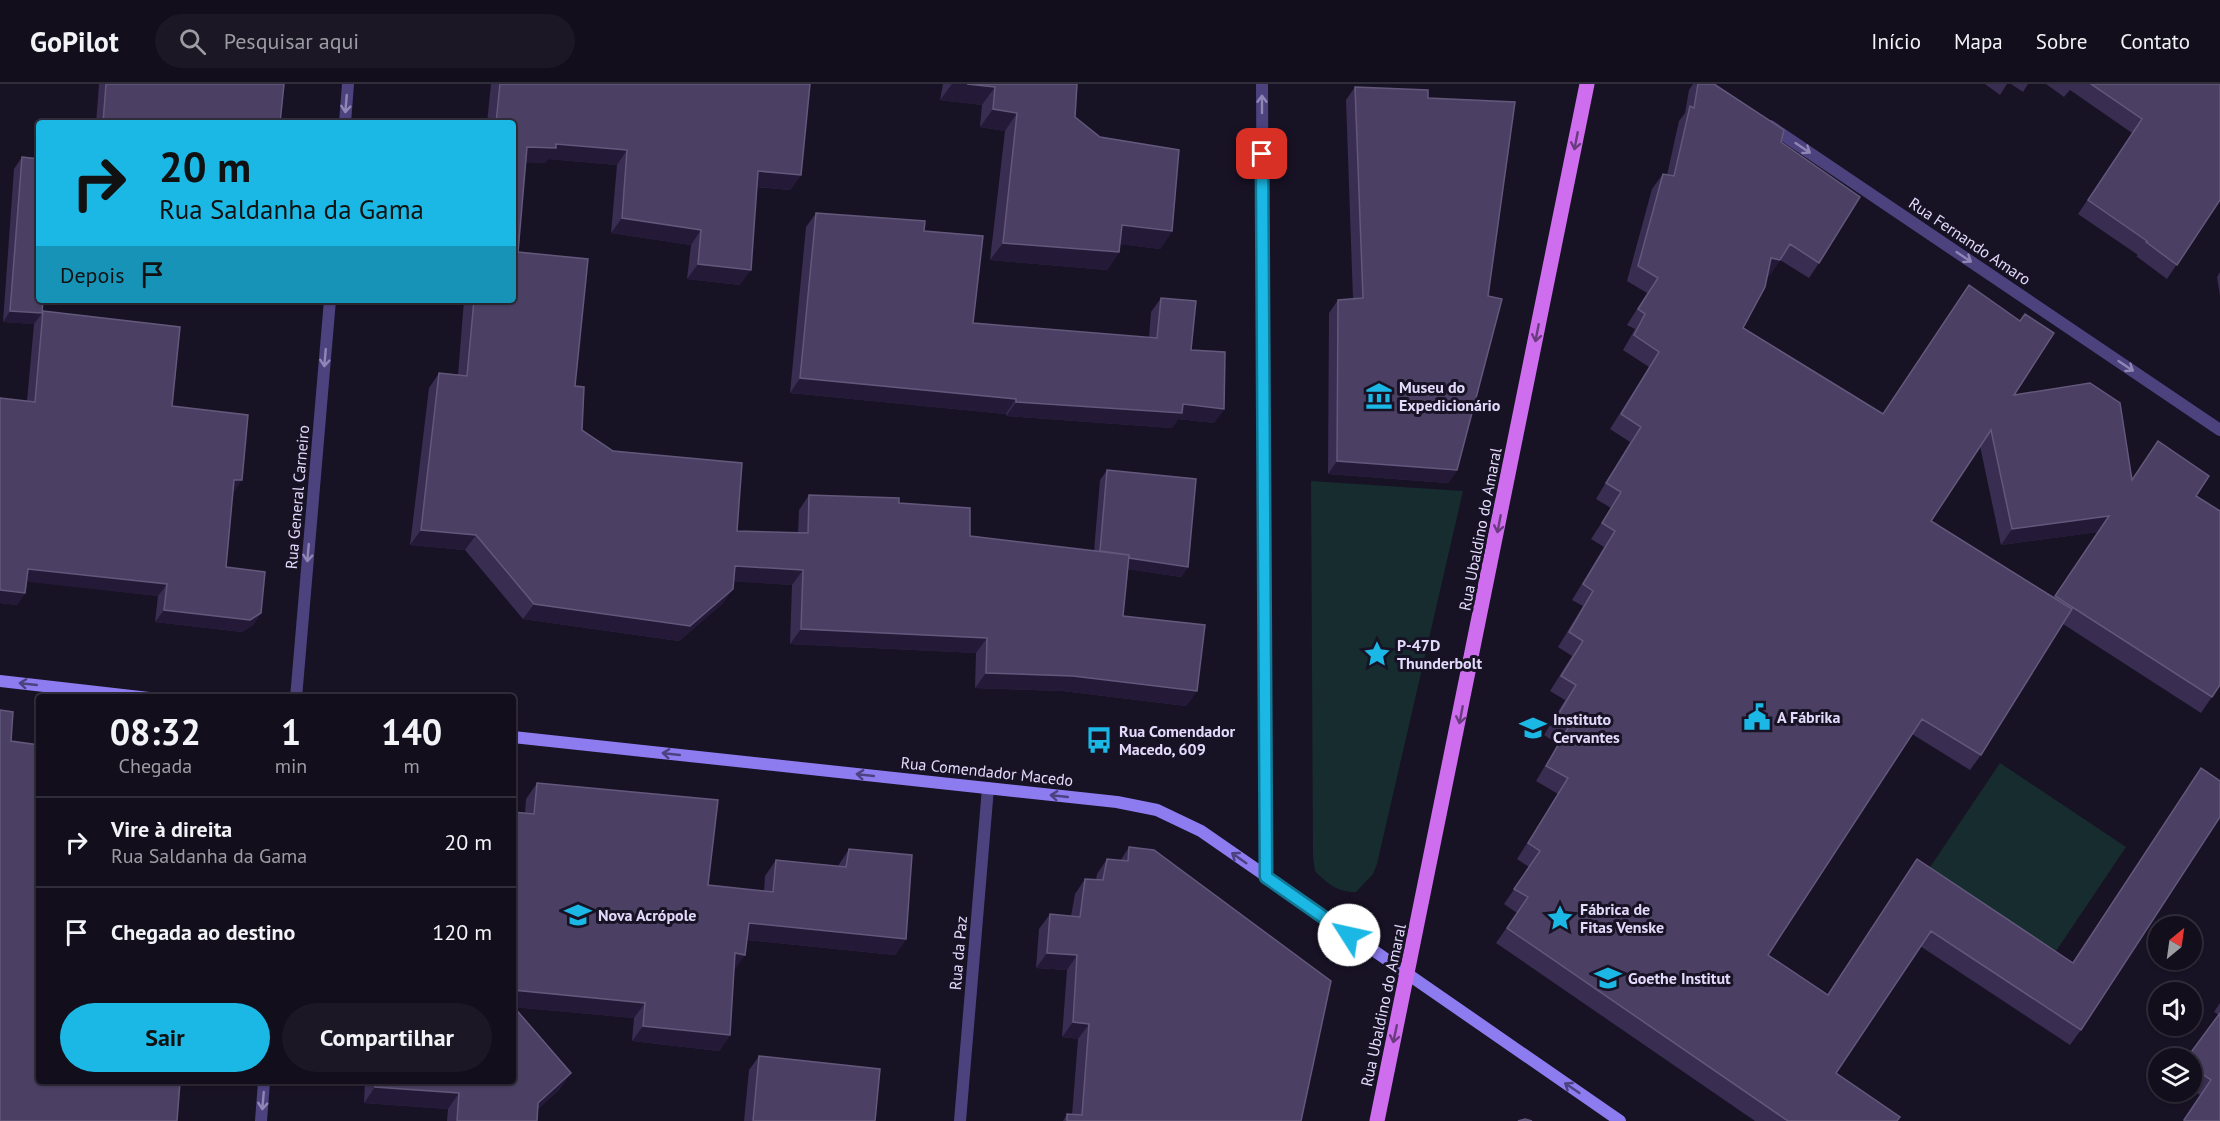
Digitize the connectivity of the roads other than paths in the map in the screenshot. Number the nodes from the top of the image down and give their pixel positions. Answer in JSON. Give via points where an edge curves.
{"nodes":[{"id":1,"x":348,"y":84,"type":"edge"},
{"id":2,"x":1262,"y":84,"type":"edge"},
{"id":3,"x":1587,"y":84,"type":"edge"},
{"id":4,"x":1760,"y":119,"type":"edge"},
{"id":5,"x":345,"y":120,"type":"edge"},
{"id":6,"x":330,"y":303,"type":"edge"},
{"id":7,"x":2220,"y":430,"type":"edge"},
{"id":8,"x":0,"y":681,"type":"edge"},
{"id":9,"x":114,"y":694,"type":"edge"},
{"id":10,"x":296,"y":694,"type":"edge"},
{"id":11,"x":516,"y":737,"type":"edge"},
{"id":12,"x":988,"y":788,"type":"junction"},
{"id":13,"x":1266,"y":877,"type":"junction"},
{"id":14,"x":1407,"y":976,"type":"junction"},
{"id":15,"x":264,"y":1084,"type":"edge"},
{"id":16,"x":261,"y":1121,"type":"edge"},
{"id":17,"x":960,"y":1121,"type":"edge"},
{"id":18,"x":1377,"y":1121,"type":"edge"},
{"id":19,"x":1620,"y":1121,"type":"edge"}],
"edges":[{"from":1,"to":5,"type":"street","one_way":true},
{"from":13,"to":2,"type":"street","one_way":true},
{"from":3,"to":14,"type":"main road","name":"Rua Ubaldino do Amaral","one_way":true},
{"from":4,"to":7,"type":"street","name":"Rua Fernando Amaro","one_way":true},
{"from":6,"to":10,"type":"street","name":"Rua General Carneiro","one_way":true},
{"from":9,"to":8,"type":"main road","one_way":true},
{"from":12,"to":11,"type":"main road","name":"Rua Comendador Macedo","one_way":true},
{"from":13,"to":12,"type":"main road","name":"Rua Comendador Macedo","one_way":true,"via":[[1201,831],[1157,810]]},
{"from":12,"to":17,"type":"street","name":"Rua da Paz"},
{"from":13,"to":14,"type":"main road","name":"Rua Comendador Macedo"},
{"from":14,"to":18,"type":"main road","name":"Rua Ubaldino do Amaral","one_way":true},
{"from":19,"to":14,"type":"main road","name":"Rua Comendador Macedo","one_way":true},
{"from":15,"to":16,"type":"street","one_way":true}]}
